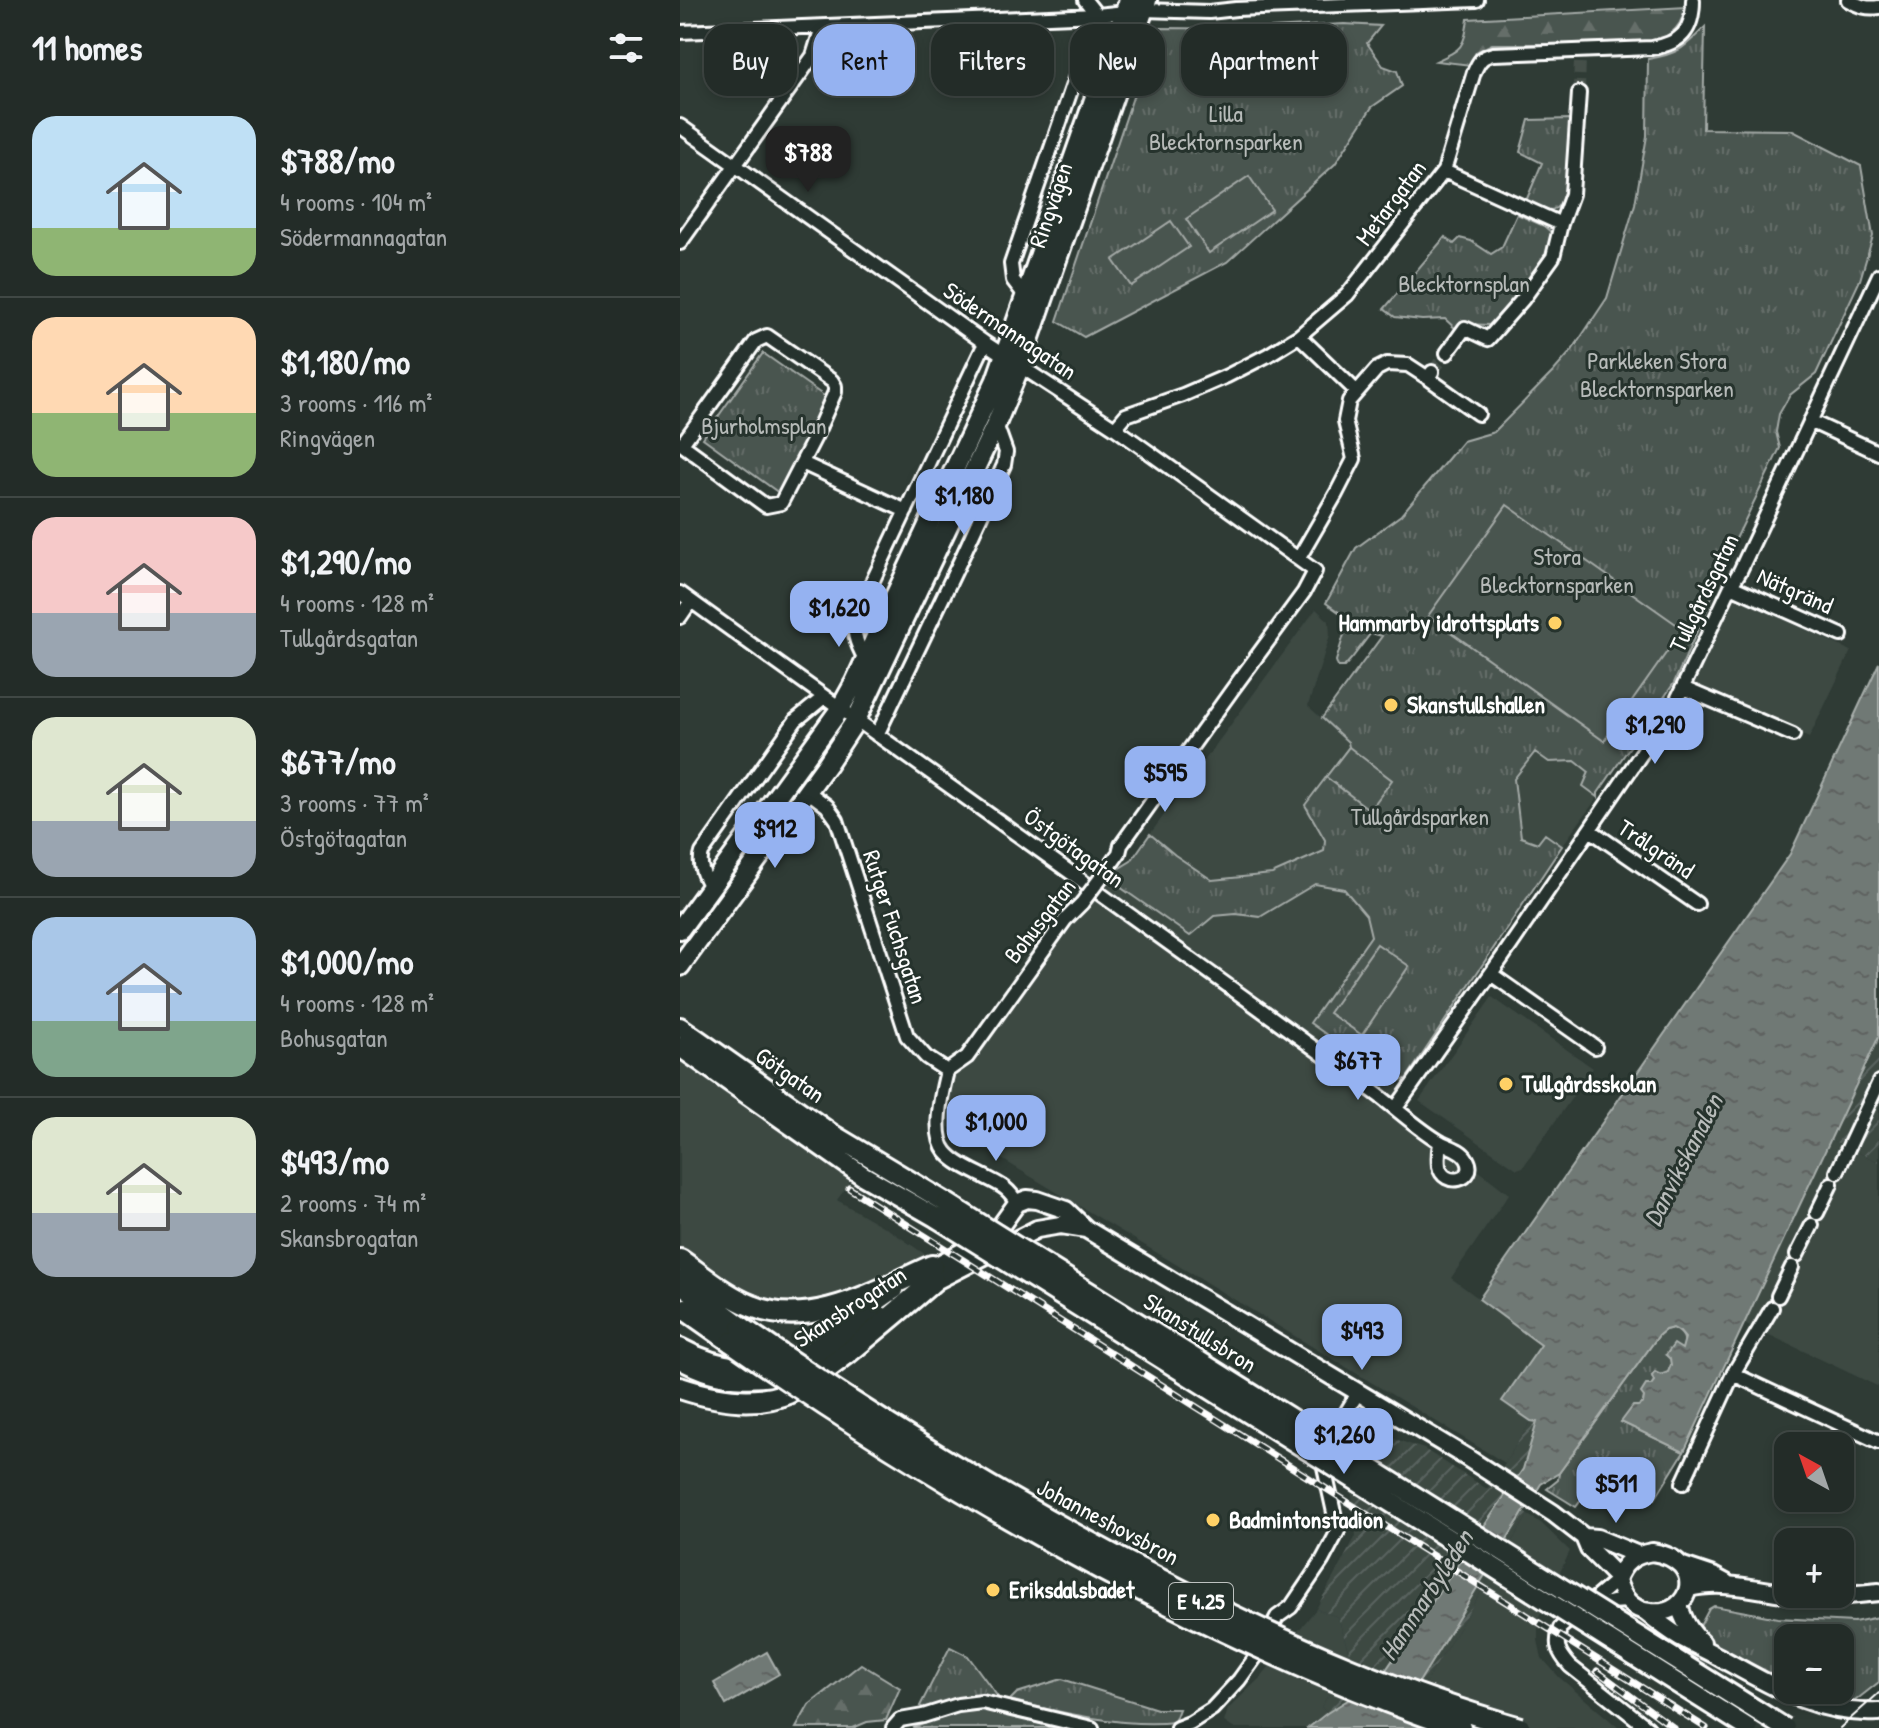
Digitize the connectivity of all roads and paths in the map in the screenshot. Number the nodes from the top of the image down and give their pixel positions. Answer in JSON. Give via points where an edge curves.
{"nodes":[{"id":1,"x":1085,"y":0,"type":"edge"},
{"id":2,"x":1477,"y":0,"type":"edge"},
{"id":3,"x":1693,"y":0,"type":"edge"},
{"id":4,"x":1848,"y":0,"type":"edge"},
{"id":5,"x":1239,"y":4,"type":"edge"},
{"id":6,"x":1136,"y":6,"type":"edge"},
{"id":7,"x":1879,"y":7,"type":"edge"},
{"id":8,"x":1097,"y":15,"type":"junction"},
{"id":9,"x":891,"y":24,"type":"edge"},
{"id":10,"x":813,"y":27,"type":"edge"},
{"id":11,"x":680,"y":32,"type":"edge"},
{"id":12,"x":813,"y":56,"type":"edge"},
{"id":13,"x":1579,"y":93,"type":"tunnel mouth"},
{"id":14,"x":680,"y":126,"type":"edge"},
{"id":15,"x":735,"y":165,"type":"junction"},
{"id":16,"x":1444,"y":171,"type":"junction"},
{"id":17,"x":1561,"y":224,"type":"junction"},
{"id":18,"x":680,"y":243,"type":"edge"},
{"id":19,"x":1879,"y":275,"type":"edge"},
{"id":20,"x":1026,"y":297,"type":"junction"},
{"id":21,"x":1299,"y":336,"type":"junction"},
{"id":22,"x":985,"y":343,"type":"junction"},
{"id":23,"x":1447,"y":353,"type":"tunnel mouth"},
{"id":24,"x":1013,"y":361,"type":"junction"},
{"id":25,"x":1356,"y":391,"type":"junction"},
{"id":26,"x":1478,"y":414,"type":"dead end"},
{"id":27,"x":1810,"y":421,"type":"junction"},
{"id":28,"x":996,"y":424,"type":"junction"},
{"id":29,"x":1115,"y":428,"type":"junction"},
{"id":30,"x":681,"y":444,"type":"edge"},
{"id":31,"x":1879,"y":453,"type":"edge"},
{"id":32,"x":802,"y":463,"type":"junction"},
{"id":33,"x":906,"y":511,"type":"junction"},
{"id":34,"x":1299,"y":558,"type":"junction"},
{"id":35,"x":1315,"y":571,"type":"joint"},
{"id":36,"x":1731,"y":586,"type":"junction"},
{"id":37,"x":680,"y":593,"type":"edge"},
{"id":38,"x":691,"y":601,"type":"junction"},
{"id":39,"x":680,"y":617,"type":"edge"},
{"id":40,"x":1841,"y":635,"type":"dead end"},
{"id":41,"x":865,"y":659,"type":"junction"},
{"id":42,"x":1683,"y":688,"type":"junction"},
{"id":43,"x":824,"y":697,"type":"junction"},
{"id":44,"x":840,"y":709,"type":"junction"},
{"id":45,"x":856,"y":720,"type":"junction"},
{"id":46,"x":877,"y":735,"type":"junction"},
{"id":47,"x":1793,"y":735,"type":"dead end"},
{"id":48,"x":791,"y":778,"type":"junction"},
{"id":49,"x":807,"y":791,"type":"junction"},
{"id":50,"x":1590,"y":830,"type":"junction"},
{"id":51,"x":710,"y":887,"type":"junction"},
{"id":52,"x":1697,"y":904,"type":"dead end"},
{"id":53,"x":680,"y":929,"type":"edge"},
{"id":54,"x":680,"y":966,"type":"edge"},
{"id":55,"x":1491,"y":974,"type":"junction"},
{"id":56,"x":680,"y":1027,"type":"edge"},
{"id":57,"x":680,"y":1047,"type":"edge"},
{"id":58,"x":1595,"y":1047,"type":"dead end"},
{"id":59,"x":947,"y":1071,"type":"junction"},
{"id":60,"x":1879,"y":1082,"type":"edge"},
{"id":61,"x":1396,"y":1108,"type":"junction"},
{"id":62,"x":1440,"y":1142,"type":"dead end"},
{"id":63,"x":868,"y":1168,"type":"junction"},
{"id":64,"x":1037,"y":1200,"type":"junction"},
{"id":65,"x":1017,"y":1203,"type":"junction"},
{"id":66,"x":942,"y":1210,"type":"junction"},
{"id":67,"x":1037,"y":1229,"type":"junction"},
{"id":68,"x":1092,"y":1232,"type":"junction"},
{"id":69,"x":680,"y":1260,"type":"edge"},
{"id":70,"x":933,"y":1274,"type":"junction"},
{"id":71,"x":680,"y":1282,"type":"edge"},
{"id":72,"x":685,"y":1309,"type":"dead end"},
{"id":73,"x":737,"y":1335,"type":"junction"},
{"id":74,"x":680,"y":1347,"type":"edge"},
{"id":75,"x":680,"y":1360,"type":"edge"},
{"id":76,"x":1733,"y":1374,"type":"junction"},
{"id":77,"x":680,"y":1388,"type":"edge"},
{"id":78,"x":1358,"y":1393,"type":"junction"},
{"id":79,"x":1879,"y":1442,"type":"edge"},
{"id":80,"x":1683,"y":1483,"type":"dead end"},
{"id":81,"x":1584,"y":1537,"type":"junction"},
{"id":82,"x":1638,"y":1555,"type":"junction"},
{"id":83,"x":1683,"y":1566,"type":"junction"},
{"id":84,"x":1617,"y":1578,"type":"junction"},
{"id":85,"x":1729,"y":1585,"type":"junction"},
{"id":86,"x":1689,"y":1588,"type":"junction"},
{"id":87,"x":1774,"y":1592,"type":"edge"},
{"id":88,"x":1879,"y":1592,"type":"edge"},
{"id":89,"x":1854,"y":1594,"type":"edge"},
{"id":90,"x":1627,"y":1601,"type":"junction"},
{"id":91,"x":1679,"y":1604,"type":"junction"},
{"id":92,"x":1582,"y":1609,"type":"junction"},
{"id":93,"x":1646,"y":1612,"type":"junction"},
{"id":94,"x":1712,"y":1653,"type":"junction"},
{"id":95,"x":1879,"y":1712,"type":"edge"},
{"id":96,"x":893,"y":1728,"type":"edge"},
{"id":97,"x":1092,"y":1728,"type":"edge"},
{"id":98,"x":1177,"y":1728,"type":"edge"},
{"id":99,"x":1460,"y":1728,"type":"edge"},
{"id":100,"x":1520,"y":1728,"type":"edge"},
{"id":101,"x":1648,"y":1728,"type":"edge"},
{"id":102,"x":1748,"y":1728,"type":"edge"},
{"id":103,"x":1785,"y":1728,"type":"edge"}],
"edges":[{"from":1,"to":8,"type":"street"},
{"from":2,"to":5,"type":"street"},
{"from":3,"to":16,"type":"street","name":"Metargatan","via":[[1689,26],[1667,45],[1484,56],[1474,72]]},
{"from":4,"to":7,"type":"street"},
{"from":5,"to":6,"type":"street","via":[[1209,12]]},
{"from":6,"to":8,"type":"street"},
{"from":6,"to":20,"type":"main road","name":"Ringvägen"},
{"from":6,"to":24,"type":"main road","name":"Ringvägen"},
{"from":8,"to":9,"type":"street"},
{"from":8,"to":20,"type":"street","name":"Ringvägen","via":[[1011,264],[1013,280]]},
{"from":10,"to":11,"type":"street"},
{"from":12,"to":15,"type":"street"},
{"from":13,"to":17,"type":"street","via":[[1572,194]]},
{"from":14,"to":15,"type":"street","name":"Södermannagatan"},
{"from":15,"to":18,"type":"street"},
{"from":15,"to":22,"type":"street","name":"Södermannagatan"},
{"from":16,"to":17,"type":"street"},
{"from":16,"to":21,"type":"street","name":"Metargatan","via":[[1363,277]]},
{"from":17,"to":23,"type":"street","via":[[1553,257],[1488,339],[1465,328]]},
{"from":19,"to":27,"type":"street","name":"Tullgårdsgatan"},
{"from":20,"to":24,"type":"main road","name":"Ringvägen"},
{"from":21,"to":25,"type":"street"},
{"from":21,"to":29,"type":"street","name":"Metargatan","via":[[1227,376],[1126,415]]},
{"from":22,"to":24,"type":"street","name":"Södermannagatan"},
{"from":22,"to":33,"type":"street"},
{"from":24,"to":28,"type":"main road","name":"Ringvägen"},
{"from":24,"to":29,"type":"street","name":"Södermannagatan"},
{"from":24,"to":41,"type":"main road","name":"Ringvägen","via":[[996,380]]},
{"from":25,"to":26,"type":"street","via":[[1377,369],[1408,365],[1430,375]]},
{"from":25,"to":34,"type":"street","via":[[1345,421],[1354,459]]},
{"from":27,"to":31,"type":"street"},
{"from":27,"to":36,"type":"street","name":"Tullgårdsgatan"},
{"from":28,"to":45,"type":"main road","name":"Ringvägen"},
{"from":28,"to":46,"type":"street","via":[[1006,452],[1004,465]]},
{"from":29,"to":34,"type":"street","name":"Södermannagatan"},
{"from":30,"to":32,"type":"street","via":[[766,506],[781,503]]},
{"from":30,"to":32,"type":"street","via":[[756,341],[767,336],[835,386]]},
{"from":32,"to":33,"type":"street"},
{"from":33,"to":41,"type":"street","via":[[853,627]]},
{"from":34,"to":35,"type":"street","name":"Södermannagatan"},
{"from":35,"to":59,"type":"street","name":"Bohusgatan","bridge":true,"via":[[1111,864],[967,1057]]},
{"from":36,"to":40,"type":"street","name":"Nätgränd"},
{"from":36,"to":42,"type":"street","name":"Tullgårdsgatan"},
{"from":37,"to":38,"type":"street","name":"Östgötagatan"},
{"from":38,"to":39,"type":"street"},
{"from":38,"to":43,"type":"street","name":"Östgötagatan"},
{"from":41,"to":44,"type":"main road","name":"Ringvägen"},
{"from":42,"to":47,"type":"street"},
{"from":42,"to":50,"type":"street","name":"Tullgårdsgatan"},
{"from":43,"to":44,"type":"street","name":"Östgötagatan"},
{"from":43,"to":51,"type":"street","via":[[796,720],[702,853],[701,870]]},
{"from":44,"to":45,"type":"street","name":"Östgötagatan"},
{"from":44,"to":48,"type":"main road","name":"Ringvägen"},
{"from":45,"to":46,"type":"street","name":"Östgötagatan"},
{"from":45,"to":49,"type":"main road","name":"Ringvägen"},
{"from":46,"to":61,"type":"street","name":"Östgötagatan"},
{"from":48,"to":49,"type":"main road"},
{"from":48,"to":51,"type":"main road","name":"Ringvägen"},
{"from":49,"to":54,"type":"main road","name":"Ringvägen"},
{"from":49,"to":59,"type":"street","name":"Rutger Fuchsgatan","via":[[837,820],[907,1036]]},
{"from":50,"to":52,"type":"street","name":"Trålgränd"},
{"from":50,"to":55,"type":"street","name":"Tullgårdsgatan"},
{"from":51,"to":53,"type":"main road","name":"Ringvägen"},
{"from":55,"to":58,"type":"street"},
{"from":55,"to":61,"type":"street","name":"Tullgårdsgatan"},
{"from":56,"to":63,"type":"main road","name":"Götgatan","via":[[832,1134]]},
{"from":57,"to":63,"type":"main road","name":"Götgatan"},
{"from":59,"to":65,"type":"street","via":[[938,1123],[941,1143],[954,1159],[1009,1190]]},
{"from":60,"to":76,"type":"street","via":[[1775,1302]]},
{"from":61,"to":62,"type":"street","name":"Östgötagatan"},
{"from":63,"to":66,"type":"main road","name":"Skanstullsbron"},
{"from":64,"to":65,"type":"street"},
{"from":64,"to":67,"type":"street","via":[[1043,1217]]},
{"from":64,"to":68,"type":"street","name":"Skansbrogatan","via":[[1066,1210]]},
{"from":65,"to":67,"type":"street"},
{"from":65,"to":70,"type":"street","name":"Skansbrogatan","via":[[999,1228]]},
{"from":66,"to":102,"type":"main road","name":"Skanstullsbron","bridge":true},
{"from":66,"to":103,"type":"main road","name":"Skanstullsbron","bridge":true},
{"from":67,"to":68,"type":"street","name":"Skansbrogatan","via":[[1061,1225]]},
{"from":67,"to":70,"type":"street","name":"Skansbrogatan"},
{"from":68,"to":78,"type":"street","name":"Skansbrogatan"},
{"from":69,"to":70,"type":"highway","via":[[753,1307],[786,1314],[845,1304]]},
{"from":70,"to":74,"type":"street","name":"Skansbrogatan","via":[[802,1355],[778,1363],[722,1364]]},
{"from":70,"to":75,"type":"street","name":"Skansbrogatan","via":[[808,1365],[785,1373],[737,1379]]},
{"from":70,"to":77,"type":"highway","via":[[825,1370],[788,1393],[729,1400]]},
{"from":71,"to":73,"type":"highway","number":"E 4.25"},
{"from":72,"to":73,"type":"highway","number":"E 4.25"},
{"from":73,"to":99,"type":"highway","name":"Johanneshovsbron","number":"E 4.25","bridge":true,"via":[[806,1394],[988,1508],[1123,1582],[1318,1675]]},
{"from":73,"to":100,"type":"highway","name":"Johanneshovsbron","number":"E 4.25","bridge":true,"via":[[1130,1565],[1324,1659]]},
{"from":76,"to":79,"type":"street"},
{"from":76,"to":80,"type":"street"},
{"from":78,"to":81,"type":"street","name":"Skansbrogatan","via":[[1466,1457]]},
{"from":78,"to":98,"type":"street","via":[[1333,1434],[1324,1467],[1338,1531],[1322,1561],[1291,1607],[1277,1617],[1239,1680],[1212,1709]]},
{"from":81,"to":82,"type":"street"},
{"from":81,"to":84,"type":"street"},
{"from":82,"to":83,"type":"street","via":[[1665,1554]]},
{"from":82,"to":84,"type":"street"},
{"from":83,"to":85,"type":"street"},
{"from":83,"to":86,"type":"street"},
{"from":84,"to":90,"type":"street"},
{"from":84,"to":92,"type":"street"},
{"from":85,"to":86,"type":"street"},
{"from":85,"to":87,"type":"street"},
{"from":86,"to":91,"type":"street"},
{"from":88,"to":89,"type":"street"},
{"from":90,"to":92,"type":"street"},
{"from":90,"to":93,"type":"street"},
{"from":91,"to":93,"type":"street","via":[[1660,1613]]},
{"from":91,"to":94,"type":"street","via":[[1689,1630]]},
{"from":92,"to":101,"type":"street","via":[[1560,1628],[1560,1654]]},
{"from":93,"to":94,"type":"street"},
{"from":94,"to":95,"type":"street","via":[[1780,1691],[1820,1706]]},
{"from":96,"to":97,"type":"street","via":[[900,1720],[982,1702]]}]}
